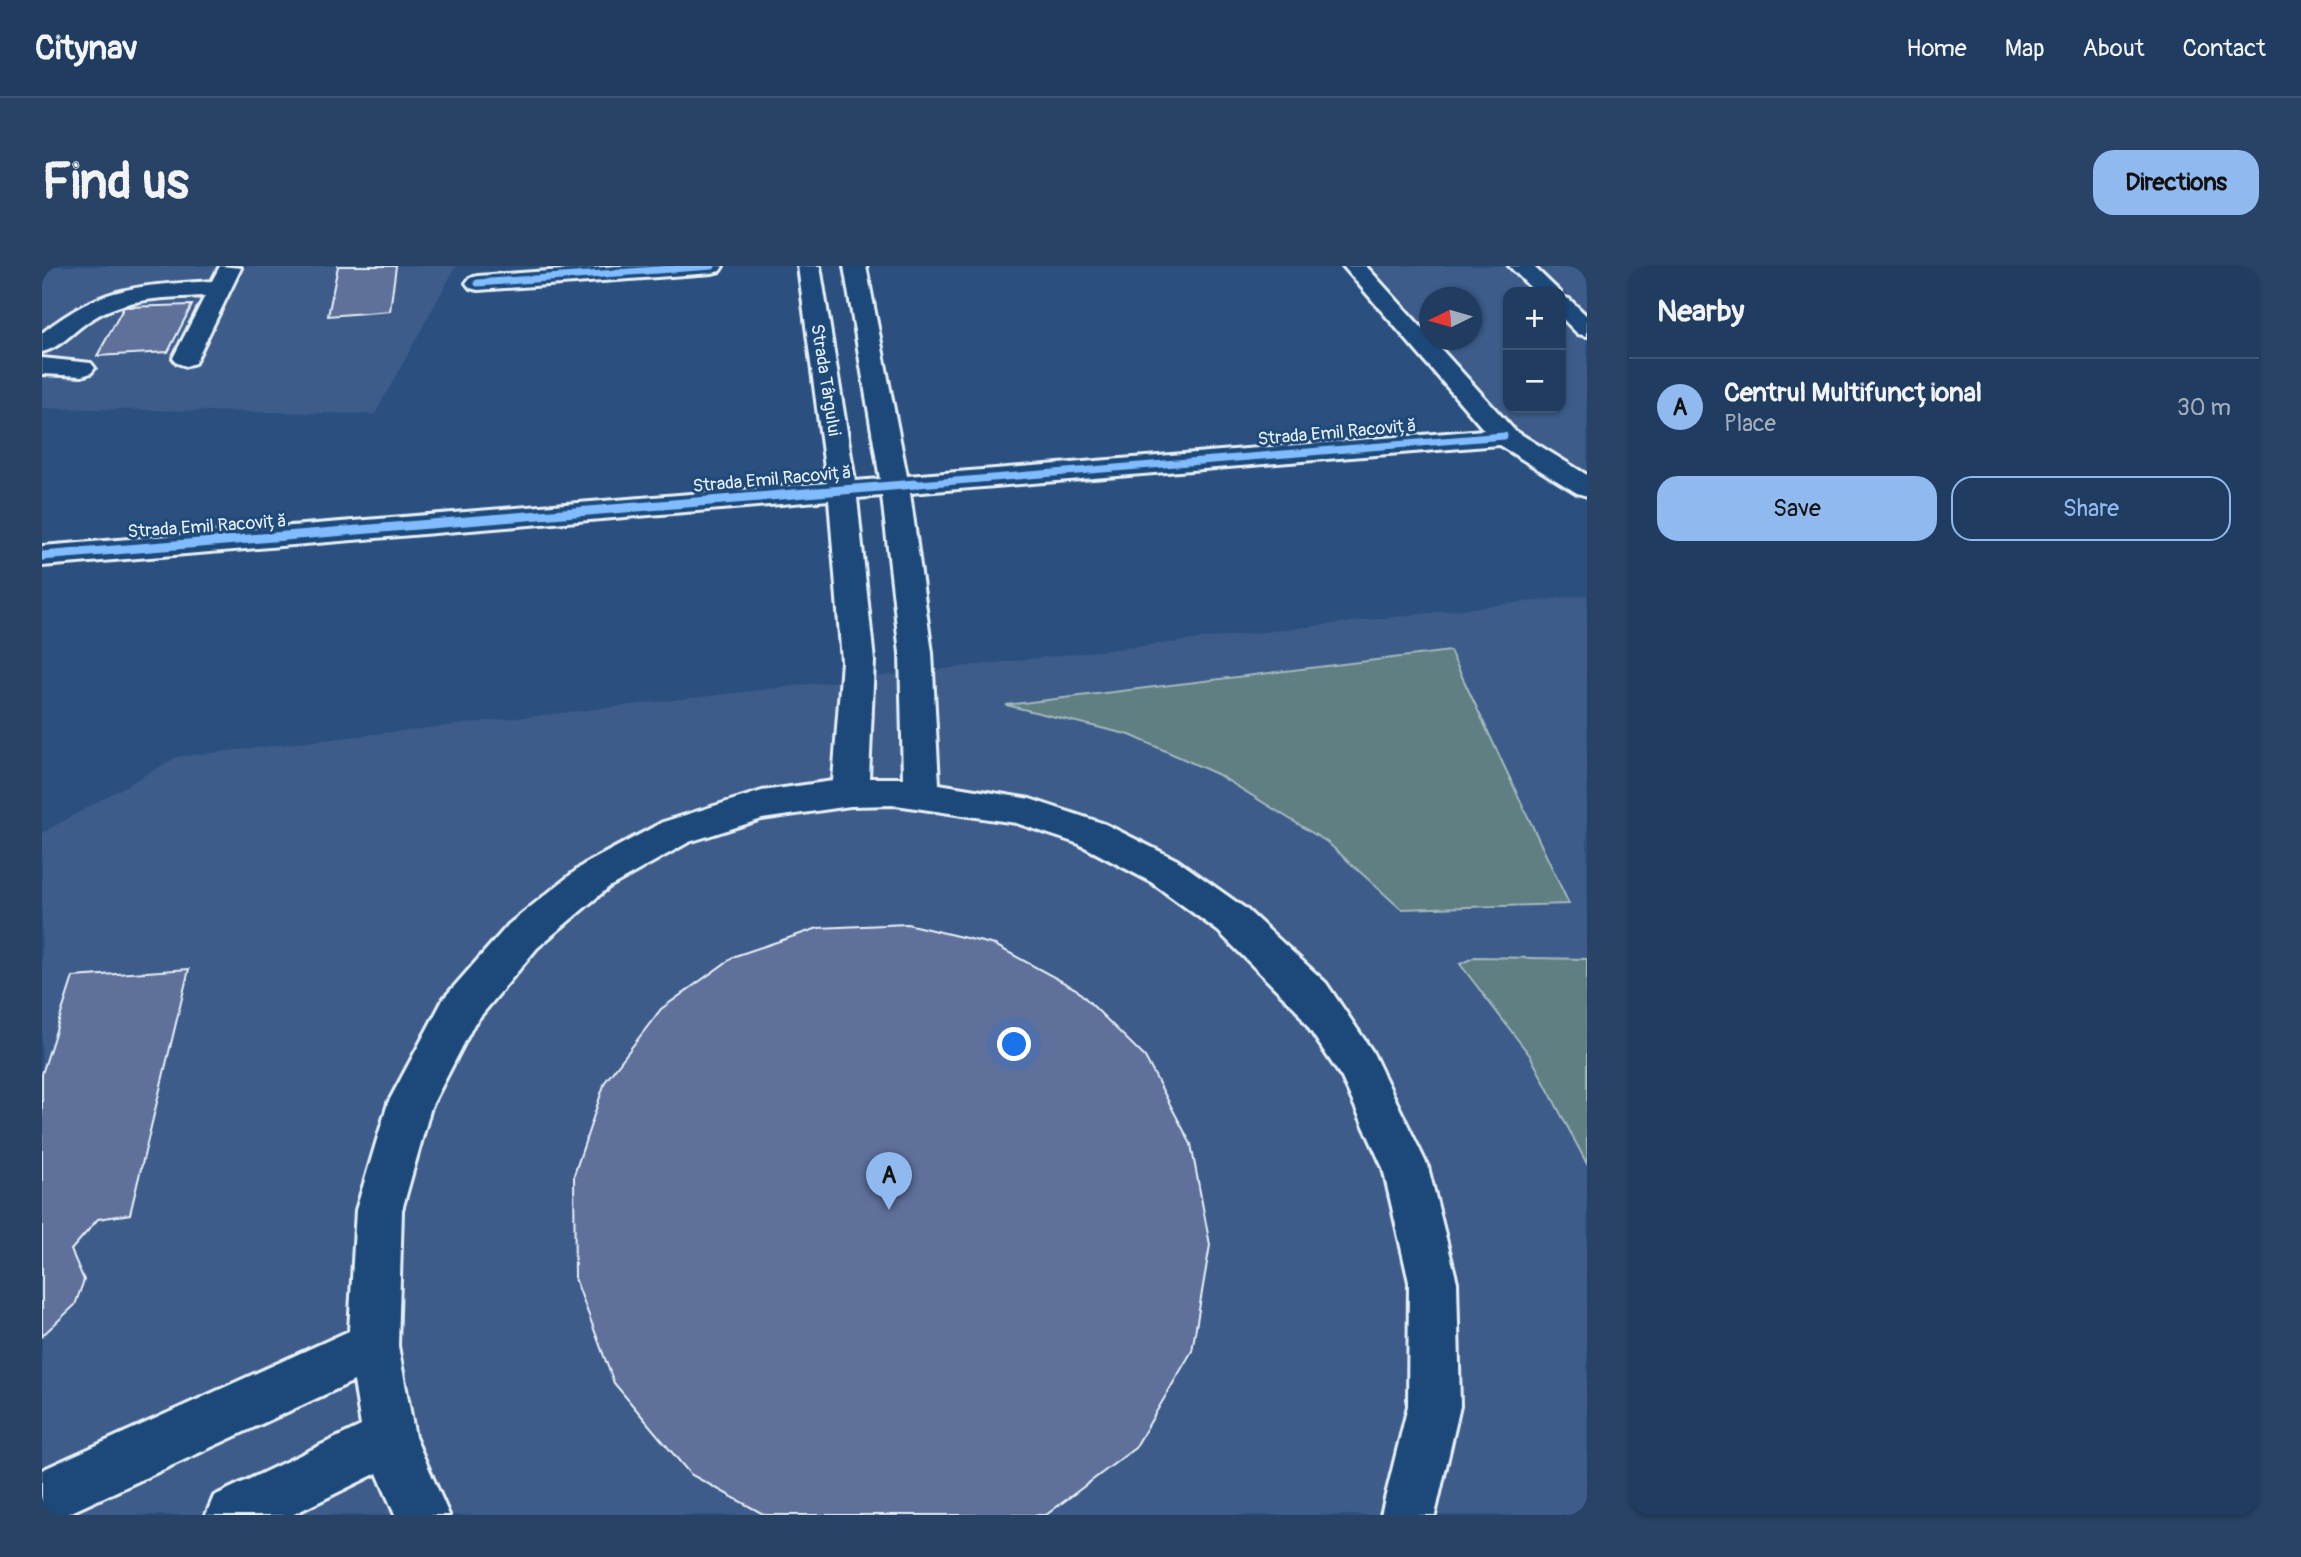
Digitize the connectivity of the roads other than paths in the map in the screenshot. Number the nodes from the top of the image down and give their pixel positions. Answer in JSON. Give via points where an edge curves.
{"nodes":[{"id":1,"x":231,"y":266,"type":"edge"},
{"id":2,"x":712,"y":266,"type":"edge"},
{"id":3,"x":809,"y":266,"type":"edge"},
{"id":4,"x":855,"y":266,"type":"edge"},
{"id":5,"x":1354,"y":266,"type":"edge"},
{"id":6,"x":1520,"y":266,"type":"edge"},
{"id":7,"x":478,"y":283,"type":"dead end"},
{"id":8,"x":1543,"y":287,"type":"edge"},
{"id":9,"x":220,"y":288,"type":"junction"},
{"id":10,"x":1566,"y":311,"type":"edge"},
{"id":11,"x":1585,"y":338,"type":"edge"},
{"id":12,"x":42,"y":345,"type":"edge"},
{"id":13,"x":186,"y":358,"type":"dead end"},
{"id":14,"x":42,"y":366,"type":"edge"},
{"id":15,"x":82,"y":368,"type":"dead end"},
{"id":16,"x":1504,"y":436,"type":"junction"},
{"id":17,"x":895,"y":486,"type":"junction"},
{"id":18,"x":1587,"y":487,"type":"edge"},
{"id":19,"x":842,"y":490,"type":"junction"},
{"id":20,"x":42,"y":556,"type":"edge"},
{"id":21,"x":850,"y":792,"type":"junction"},
{"id":22,"x":921,"y":794,"type":"junction"},
{"id":23,"x":373,"y":1346,"type":"junction"},
{"id":24,"x":389,"y":1440,"type":"junction"},
{"id":25,"x":42,"y":1498,"type":"edge"},
{"id":26,"x":233,"y":1515,"type":"edge"},
{"id":27,"x":422,"y":1515,"type":"edge"},
{"id":28,"x":1408,"y":1515,"type":"edge"}],
"edges":[{"from":1,"to":9,"type":"street"},
{"from":2,"to":7,"type":"street"},
{"from":3,"to":19,"type":"street","name":"Strada Târgului"},
{"from":4,"to":17,"type":"street"},
{"from":5,"to":16,"type":"street"},
{"from":6,"to":8,"type":"street"},
{"from":9,"to":12,"type":"street","via":[[151,292],[110,301],[90,309]]},
{"from":9,"to":13,"type":"street"},
{"from":10,"to":11,"type":"street"},
{"from":14,"to":15,"type":"street"},
{"from":16,"to":17,"type":"street","name":"Strada Emil Racoviță"},
{"from":16,"to":18,"type":"street"},
{"from":17,"to":19,"type":"street","name":"Strada Emil Racoviță"},
{"from":17,"to":22,"type":"street","via":[[916,653]]},
{"from":19,"to":20,"type":"street","name":"Strada Emil Racoviță"},
{"from":19,"to":21,"type":"street","name":"Strada Târgului","via":[[858,661]]},
{"from":21,"to":22,"type":"street"},
{"from":21,"to":23,"type":"street","via":[[762,805],[676,832],[596,876],[523,936],[459,1011],[410,1103],[379,1210]]},
{"from":22,"to":28,"type":"street","via":[[1017,809],[1092,834],[1152,865],[1232,920],[1311,996],[1357,1065],[1405,1167],[1433,1282],[1434,1406]]},
{"from":23,"to":24,"type":"street"},
{"from":23,"to":25,"type":"street"},
{"from":24,"to":26,"type":"street"},
{"from":24,"to":27,"type":"street"}]}
